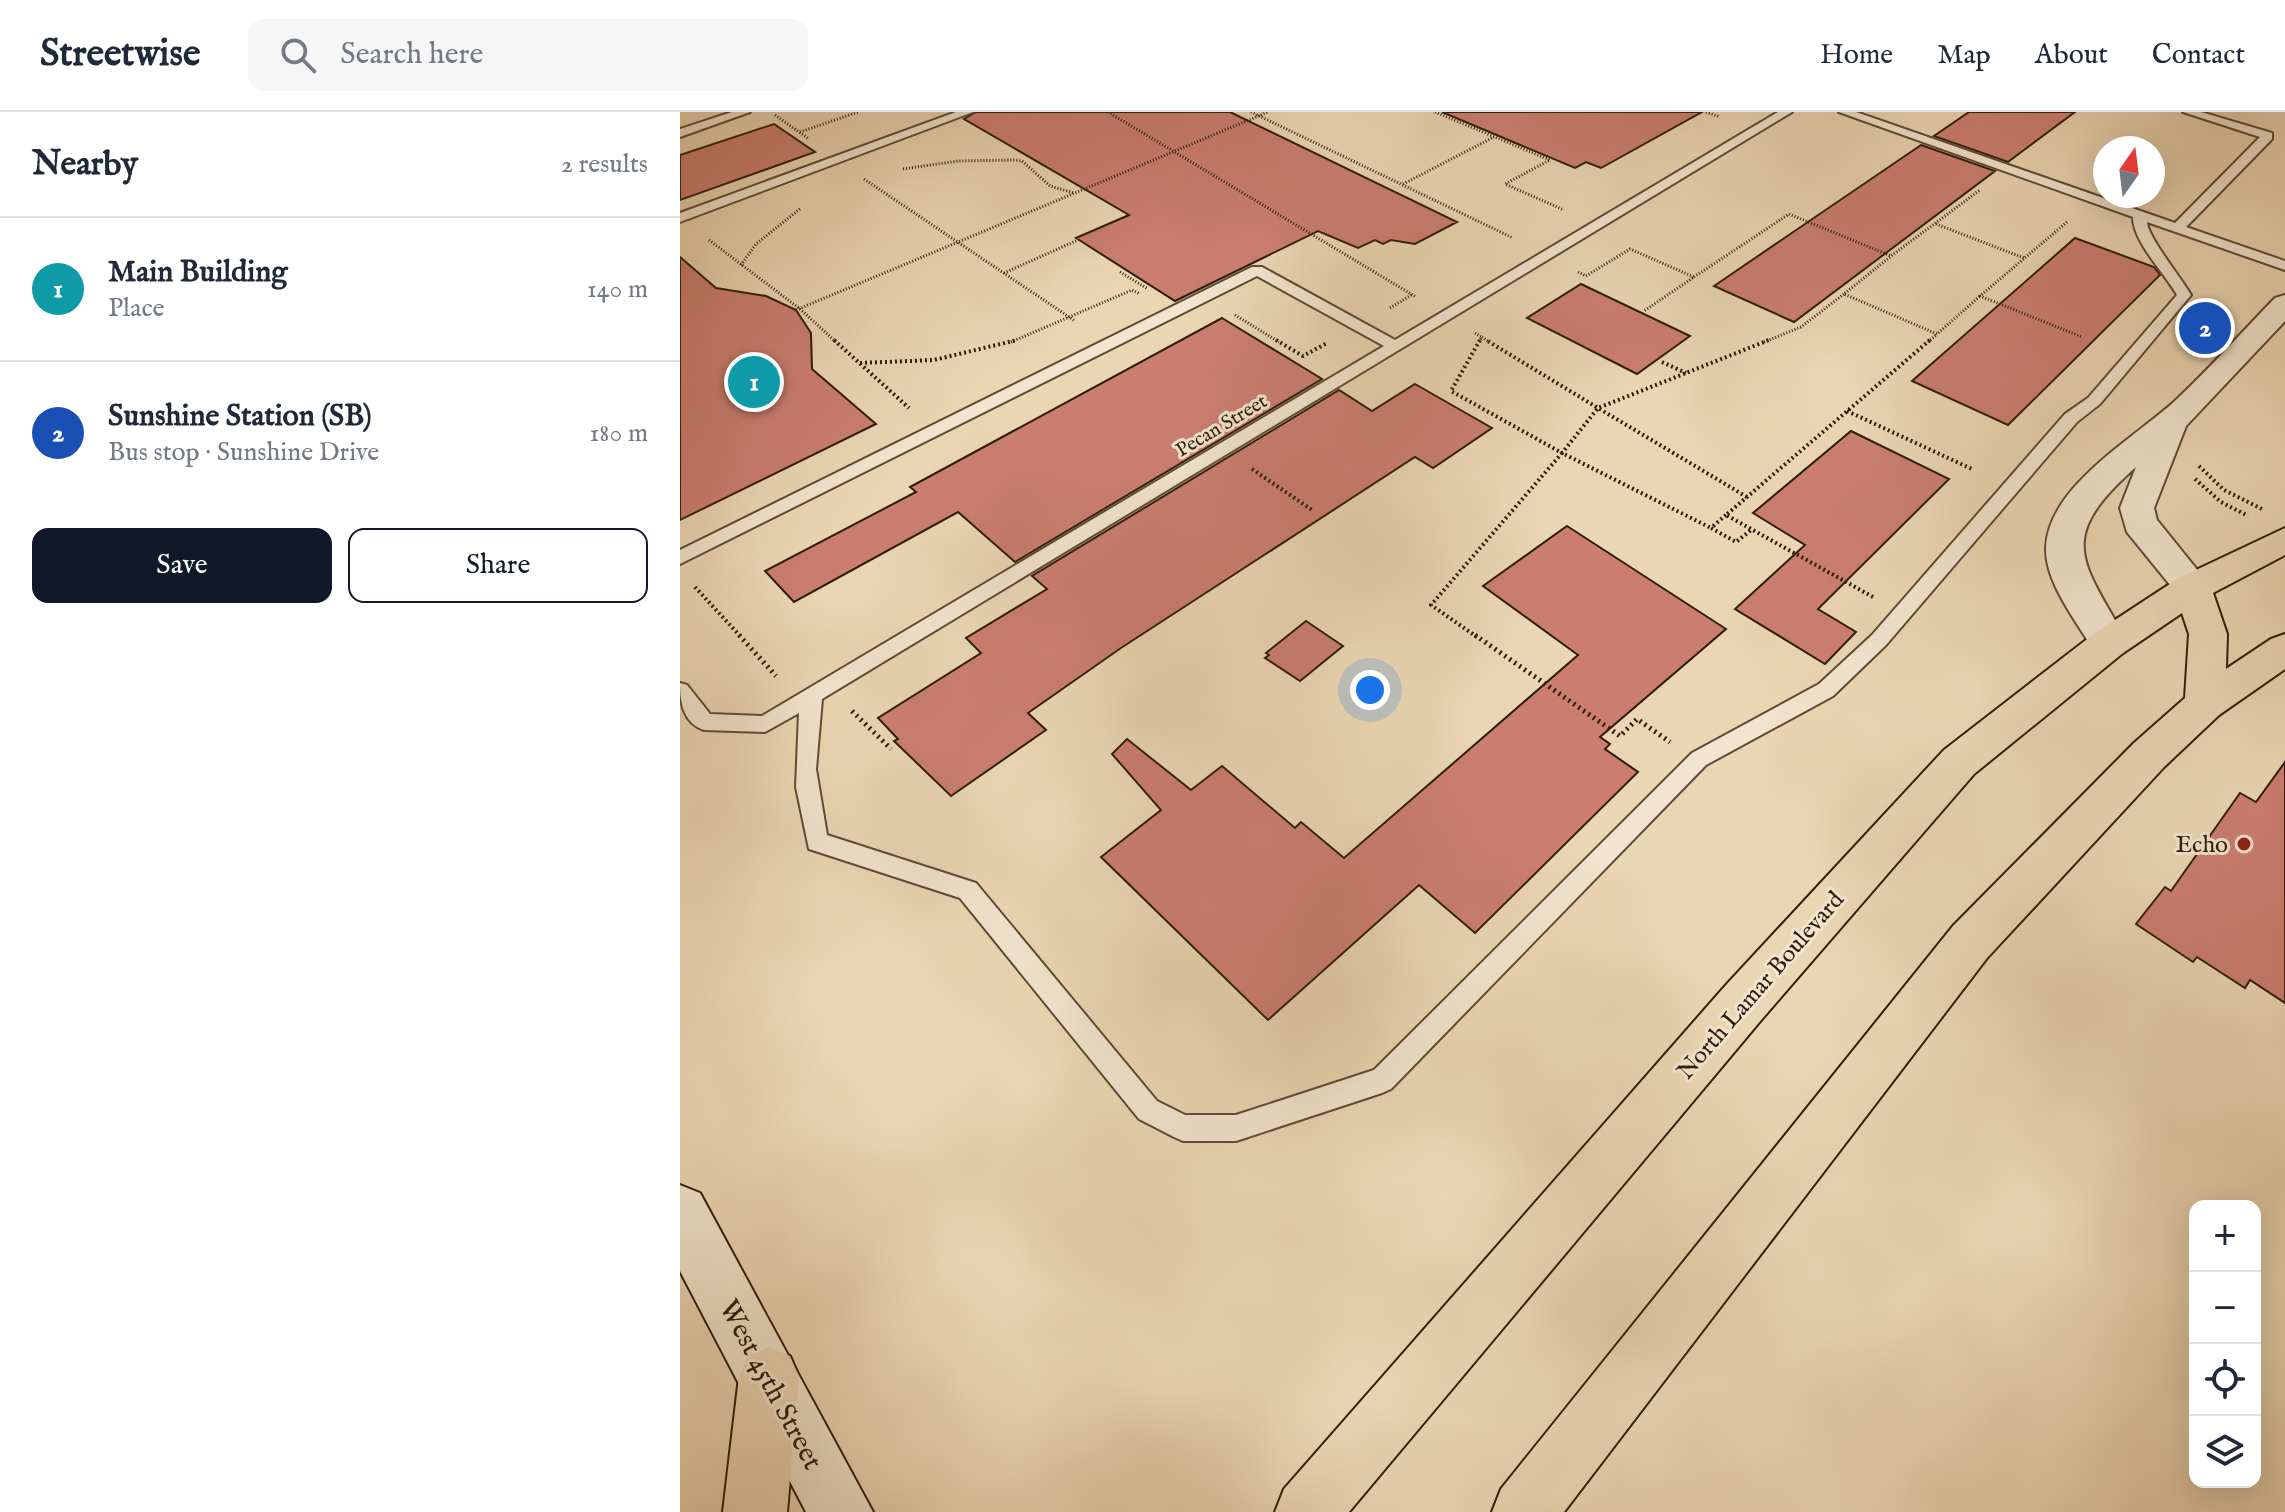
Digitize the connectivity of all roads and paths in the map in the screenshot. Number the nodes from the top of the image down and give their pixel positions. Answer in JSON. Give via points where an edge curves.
{"nodes":[{"id":1,"x":744,"y":112,"type":"edge"},
{"id":2,"x":771,"y":112,"type":"edge"},
{"id":3,"x":858,"y":112,"type":"edge"},
{"id":4,"x":967,"y":112,"type":"edge"},
{"id":5,"x":1108,"y":112,"type":"edge"},
{"id":6,"x":1251,"y":112,"type":"edge"},
{"id":7,"x":1268,"y":112,"type":"edge"},
{"id":8,"x":1435,"y":112,"type":"edge"},
{"id":9,"x":1786,"y":112,"type":"edge"},
{"id":10,"x":1845,"y":112,"type":"edge"},
{"id":11,"x":2189,"y":112,"type":"edge"},
{"id":12,"x":1259,"y":116,"type":"junction"},
{"id":13,"x":799,"y":132,"type":"junction"},
{"id":14,"x":680,"y":133,"type":"edge"},
{"id":15,"x":2268,"y":136,"type":"junction"},
{"id":16,"x":1495,"y":137,"type":"junction"},
{"id":17,"x":2285,"y":141,"type":"edge"},
{"id":18,"x":817,"y":145,"type":"dead end"},
{"id":19,"x":1174,"y":152,"type":"junction"},
{"id":20,"x":853,"y":172,"type":"dead end"},
{"id":21,"x":890,"y":172,"type":"dead end"},
{"id":22,"x":875,"y":176,"type":"dead end"},
{"id":23,"x":863,"y":179,"type":"junction"},
{"id":24,"x":855,"y":182,"type":"dead end"},
{"id":25,"x":1402,"y":184,"type":"junction"},
{"id":26,"x":1982,"y":189,"type":"dead end"},
{"id":27,"x":1075,"y":193,"type":"junction"},
{"id":28,"x":809,"y":203,"type":"dead end"},
{"id":29,"x":1568,"y":212,"type":"dead end"},
{"id":30,"x":2140,"y":215,"type":"junction"},
{"id":31,"x":680,"y":218,"type":"edge"},
{"id":32,"x":2068,"y":221,"type":"dead end"},
{"id":33,"x":1935,"y":223,"type":"junction"},
{"id":34,"x":2178,"y":228,"type":"junction"},
{"id":35,"x":707,"y":239,"type":"dead end"},
{"id":36,"x":1078,"y":240,"type":"dead end"},
{"id":37,"x":958,"y":242,"type":"junction"},
{"id":38,"x":1521,"y":242,"type":"dead end"},
{"id":39,"x":1891,"y":256,"type":"junction"},
{"id":40,"x":2024,"y":259,"type":"junction"},
{"id":41,"x":741,"y":265,"type":"junction"},
{"id":42,"x":2285,"y":266,"type":"edge"},
{"id":43,"x":1572,"y":269,"type":"dead end"},
{"id":44,"x":1120,"y":272,"type":"dead end"},
{"id":45,"x":1004,"y":273,"type":"junction"},
{"id":46,"x":1694,"y":277,"type":"junction"},
{"id":47,"x":1154,"y":293,"type":"dead end"},
{"id":48,"x":1844,"y":294,"type":"junction"},
{"id":49,"x":1980,"y":296,"type":"junction"},
{"id":50,"x":1144,"y":297,"type":"dead end"},
{"id":51,"x":1420,"y":300,"type":"dead end"},
{"id":52,"x":2285,"y":304,"type":"edge"},
{"id":53,"x":1224,"y":307,"type":"dead end"},
{"id":54,"x":798,"y":310,"type":"junction"},
{"id":55,"x":1644,"y":311,"type":"dead end"},
{"id":56,"x":1072,"y":319,"type":"junction"},
{"id":57,"x":1086,"y":328,"type":"dead end"},
{"id":58,"x":1471,"y":330,"type":"dead end"},
{"id":59,"x":1937,"y":334,"type":"junction"},
{"id":60,"x":1482,"y":337,"type":"junction"},
{"id":61,"x":2082,"y":337,"type":"dead end"},
{"id":62,"x":1331,"y":341,"type":"dead end"},
{"id":63,"x":1395,"y":346,"type":"junction"},
{"id":64,"x":1662,"y":362,"type":"dead end"},
{"id":65,"x":860,"y":363,"type":"junction"},
{"id":66,"x":1686,"y":373,"type":"junction"},
{"id":67,"x":1598,"y":408,"type":"junction"},
{"id":68,"x":1847,"y":411,"type":"junction"},
{"id":69,"x":914,"y":413,"type":"dead end"},
{"id":70,"x":2171,"y":422,"type":"junction"},
{"id":71,"x":1562,"y":453,"type":"junction"},
{"id":72,"x":1242,"y":462,"type":"dead end"},
{"id":73,"x":1974,"y":470,"type":"dead end"},
{"id":74,"x":1747,"y":497,"type":"junction"},
{"id":75,"x":1312,"y":510,"type":"dead end"},
{"id":76,"x":1726,"y":515,"type":"junction"},
{"id":77,"x":2270,"y":524,"type":"edge"},
{"id":78,"x":1711,"y":528,"type":"junction"},
{"id":79,"x":1751,"y":530,"type":"junction"},
{"id":80,"x":680,"y":558,"type":"edge"},
{"id":81,"x":688,"y":579,"type":"dead end"},
{"id":82,"x":2192,"y":587,"type":"junction"},
{"id":83,"x":1883,"y":603,"type":"dead end"},
{"id":84,"x":2109,"y":643,"type":"junction"},
{"id":85,"x":2285,"y":649,"type":"edge"},
{"id":86,"x":784,"y":671,"type":"dead end"},
{"id":87,"x":680,"y":691,"type":"edge"},
{"id":88,"x":813,"y":696,"type":"junction"},
{"id":89,"x":843,"y":702,"type":"dead end"},
{"id":90,"x":2205,"y":704,"type":"junction"},
{"id":91,"x":1674,"y":745,"type":"dead end"},
{"id":92,"x":891,"y":749,"type":"dead end"},
{"id":93,"x":680,"y":1213,"type":"edge"},
{"id":94,"x":769,"y":1377,"type":"junction"},
{"id":95,"x":755,"y":1512,"type":"edge"},
{"id":96,"x":841,"y":1512,"type":"edge"},
{"id":97,"x":1307,"y":1512,"type":"edge"},
{"id":98,"x":1524,"y":1512,"type":"edge"}],
"edges":[{"from":1,"to":14,"type":"lane"},
{"from":2,"to":13,"type":"path"},
{"from":3,"to":13,"type":"path"},
{"from":4,"to":31,"type":"lane"},
{"from":5,"to":19,"type":"path"},
{"from":6,"to":12,"type":"path"},
{"from":7,"to":12,"type":"path"},
{"from":8,"to":16,"type":"path"},
{"from":9,"to":63,"type":"lane","name":"Pecan Street"},
{"from":10,"to":30,"type":"lane"},
{"from":11,"to":15,"type":"lane"},
{"from":12,"to":19,"type":"path"},
{"from":12,"to":25,"type":"path"},
{"from":13,"to":18,"type":"path"},
{"from":15,"to":17,"type":"lane"},
{"from":15,"to":34,"type":"lane"},
{"from":16,"to":25,"type":"path"},
{"from":16,"to":29,"type":"path","via":[[1550,160],[1505,184]]},
{"from":19,"to":27,"type":"path"},
{"from":19,"to":51,"type":"path"},
{"from":20,"to":23,"type":"path"},
{"from":21,"to":27,"type":"path","via":[[939,162],[1015,160],[1050,186]]},
{"from":22,"to":23,"type":"path"},
{"from":23,"to":24,"type":"path"},
{"from":23,"to":37,"type":"path"},
{"from":25,"to":38,"type":"path"},
{"from":26,"to":33,"type":"path"},
{"from":27,"to":37,"type":"path"},
{"from":28,"to":41,"type":"path","via":[[756,244]]},
{"from":30,"to":34,"type":"lane"},
{"from":30,"to":88,"type":"lane","via":[[2140,232],[2184,295],[2103,391],[2071,418],[1879,640],[1826,690],[1699,759],[1382,1080],[1236,1128],[1183,1128],[1148,1110],[968,890],[817,842],[805,791],[806,729]]},
{"from":32,"to":40,"type":"path"},
{"from":33,"to":39,"type":"path"},
{"from":33,"to":40,"type":"path"},
{"from":34,"to":42,"type":"lane"},
{"from":35,"to":41,"type":"path"},
{"from":36,"to":45,"type":"path"},
{"from":37,"to":45,"type":"path"},
{"from":37,"to":54,"type":"path"},
{"from":39,"to":46,"type":"path","via":[[1789,214]]},
{"from":39,"to":48,"type":"path"},
{"from":40,"to":49,"type":"path"},
{"from":41,"to":54,"type":"path"},
{"from":43,"to":46,"type":"path","via":[[1586,276],[1630,249]]},
{"from":44,"to":47,"type":"path"},
{"from":45,"to":56,"type":"path"},
{"from":46,"to":55,"type":"path"},
{"from":48,"to":59,"type":"path"},
{"from":48,"to":66,"type":"path","via":[[1801,327]]},
{"from":49,"to":59,"type":"path"},
{"from":49,"to":61,"type":"path"},
{"from":50,"to":56,"type":"path","via":[[1132,290]]},
{"from":52,"to":70,"type":"street"},
{"from":53,"to":62,"type":"path","via":[[1303,356]]},
{"from":54,"to":65,"type":"path"},
{"from":56,"to":57,"type":"path"},
{"from":56,"to":65,"type":"path","via":[[983,352],[921,363]]},
{"from":58,"to":60,"type":"path"},
{"from":59,"to":68,"type":"path"},
{"from":60,"to":67,"type":"path"},
{"from":60,"to":71,"type":"path","via":[[1451,391]]},
{"from":63,"to":80,"type":"lane","via":[[1257,270]]},
{"from":63,"to":88,"type":"lane","name":"Pecan Street"},
{"from":64,"to":66,"type":"path"},
{"from":65,"to":69,"type":"path"},
{"from":66,"to":67,"type":"path"},
{"from":67,"to":71,"type":"path"},
{"from":67,"to":74,"type":"path"},
{"from":68,"to":73,"type":"path"},
{"from":68,"to":74,"type":"path"},
{"from":70,"to":77,"type":"path","via":[[2209,479]]},
{"from":70,"to":77,"type":"path","via":[[2185,466],[2201,486],[2221,502]]},
{"from":70,"to":82,"type":"street","via":[[2137,508],[2140,523]]},
{"from":70,"to":84,"type":"street","via":[[2116,465],[2066,532],[2068,569]]},
{"from":71,"to":78,"type":"path"},
{"from":71,"to":91,"type":"path","via":[[1431,605],[1620,736],[1637,719]]},
{"from":72,"to":75,"type":"path"},
{"from":74,"to":76,"type":"path"},
{"from":76,"to":78,"type":"path"},
{"from":76,"to":79,"type":"path"},
{"from":77,"to":82,"type":"main road","name":"North Lamar Boulevard"},
{"from":78,"to":79,"type":"path","via":[[1736,542]]},
{"from":79,"to":83,"type":"path"},
{"from":81,"to":86,"type":"path","via":[[774,677]]},
{"from":82,"to":84,"type":"main road","name":"North Lamar Boulevard"},
{"from":82,"to":90,"type":"main road","via":[[2208,634]]},
{"from":84,"to":97,"type":"main road","name":"North Lamar Boulevard","via":[[1959,762],[1744,1002]]},
{"from":85,"to":90,"type":"main road"},
{"from":87,"to":88,"type":"lane","name":"Pecan Street","via":[[704,722],[765,724]]},
{"from":89,"to":92,"type":"path"},
{"from":90,"to":98,"type":"main road","via":[[2086,817],[1970,942]]},
{"from":93,"to":94,"type":"street","name":"West 45th Street"},
{"from":94,"to":95,"type":"main road"},
{"from":94,"to":96,"type":"street","name":"West 45th Street"}]}
